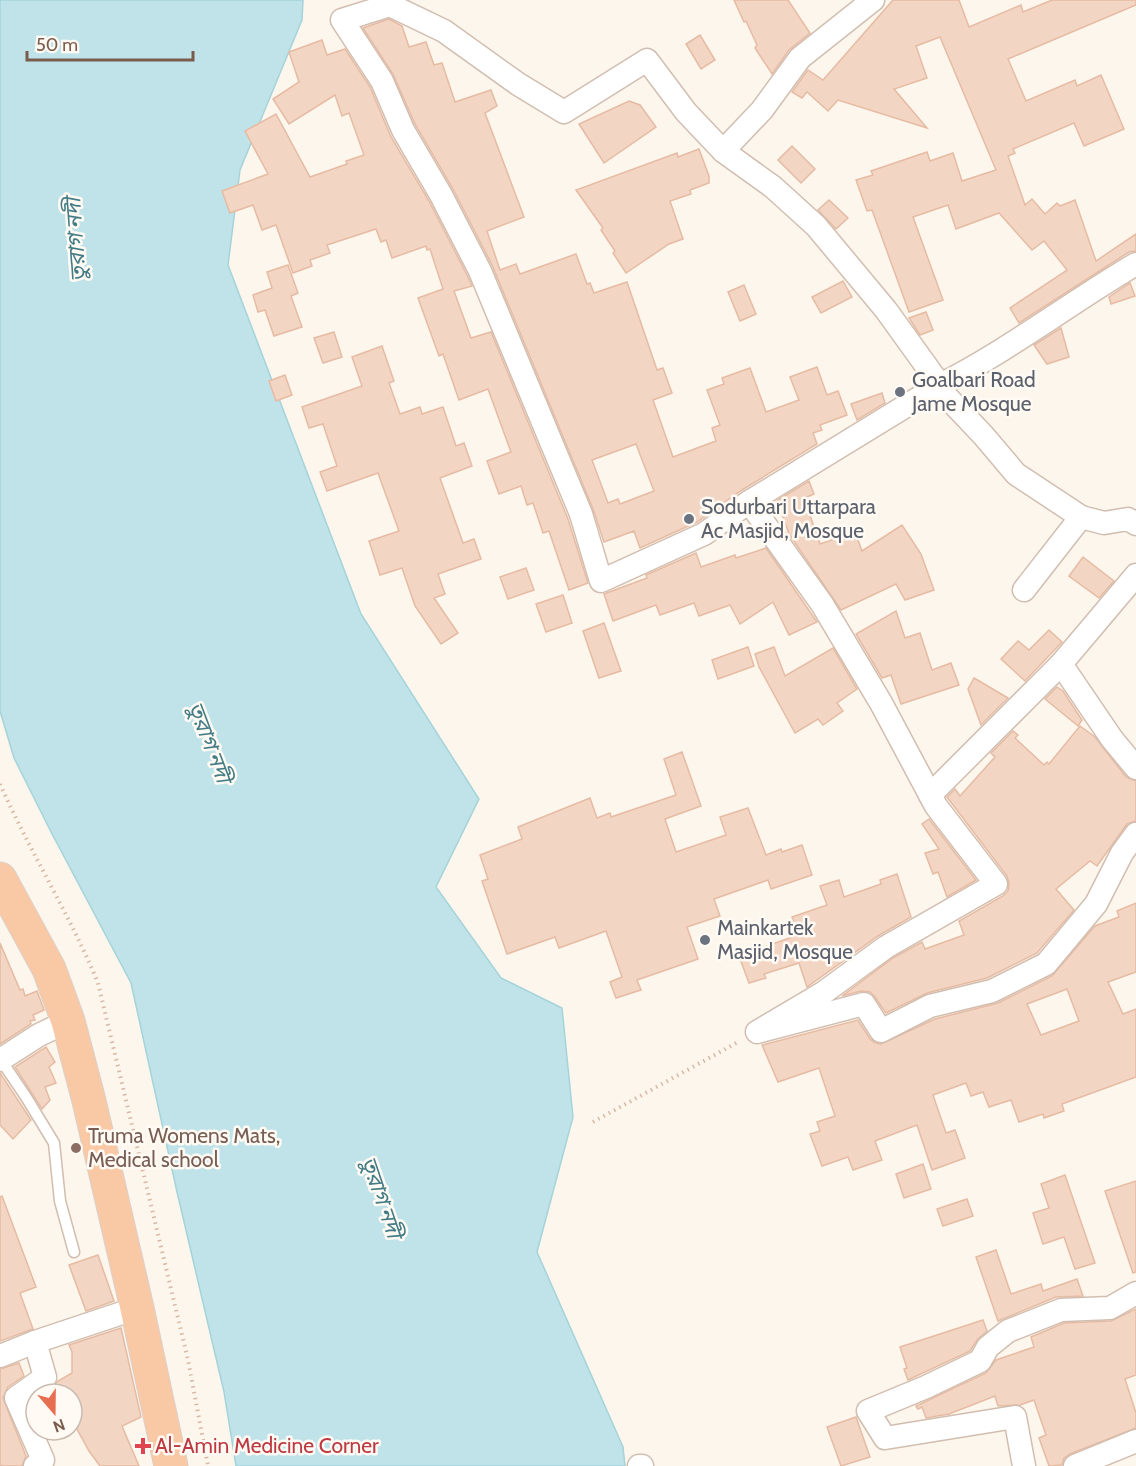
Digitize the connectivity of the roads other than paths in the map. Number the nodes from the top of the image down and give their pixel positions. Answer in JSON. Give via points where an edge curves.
{"nodes":[{"id":1,"x":873,"y":0,"type":"edge"},
{"id":2,"x":723,"y":151,"type":"junction"},
{"id":3,"x":1136,"y":264,"type":"edge"},
{"id":4,"x":940,"y":385,"type":"junction"},
{"id":5,"x":749,"y":502,"type":"junction"},
{"id":6,"x":1081,"y":517,"type":"junction"},
{"id":7,"x":1136,"y":524,"type":"edge"},
{"id":8,"x":1136,"y":575,"type":"edge"},
{"id":9,"x":1023,"y":590,"type":"dead end"},
{"id":10,"x":1061,"y":664,"type":"junction"},
{"id":11,"x":1136,"y":768,"type":"edge"},
{"id":12,"x":930,"y":795,"type":"junction"},
{"id":13,"x":1136,"y":834,"type":"edge"},
{"id":14,"x":0,"y":879,"type":"edge"},
{"id":15,"x":68,"y":1021,"type":"junction"},
{"id":16,"x":0,"y":1060,"type":"edge"},
{"id":17,"x":74,"y":1252,"type":"dead end"},
{"id":18,"x":1136,"y":1293,"type":"edge"},
{"id":19,"x":137,"y":1308,"type":"junction"},
{"id":20,"x":35,"y":1342,"type":"junction"},
{"id":21,"x":0,"y":1356,"type":"edge"},
{"id":22,"x":1136,"y":1441,"type":"edge"},
{"id":23,"x":35,"y":1466,"type":"edge"},
{"id":24,"x":171,"y":1466,"type":"edge"},
{"id":25,"x":1024,"y":1466,"type":"edge"},
{"id":26,"x":1075,"y":1466,"type":"edge"}],
"edges":[{"from":1,"to":2,"type":"street","via":[[800,58],[762,110]]},
{"from":2,"to":4,"type":"street","via":[[773,187],[816,226],[886,310]]},
{"from":2,"to":5,"type":"street","via":[[647,60],[564,112],[444,31],[390,5],[342,20],[382,81],[403,130],[480,271],[581,514],[601,581],[705,534]]},
{"from":3,"to":4,"type":"street","via":[[974,368]]},
{"from":4,"to":5,"type":"street"},
{"from":4,"to":6,"type":"street","via":[[1016,474]]},
{"from":5,"to":12,"type":"street","via":[[822,604]]},
{"from":6,"to":7,"type":"street","via":[[1104,523],[1128,519]]},
{"from":6,"to":9,"type":"street"},
{"from":8,"to":10,"type":"street"},
{"from":10,"to":11,"type":"street"},
{"from":10,"to":12,"type":"street"},
{"from":12,"to":13,"type":"street","via":[[996,884],[886,947],[824,993],[757,1032],[864,1004],[881,1030],[930,1006],[992,991],[1046,964],[1096,904]]},
{"from":14,"to":15,"type":"highway","via":[[50,969]]},
{"from":15,"to":16,"type":"street"},
{"from":15,"to":19,"type":"highway"},
{"from":16,"to":17,"type":"lane","via":[[54,1143],[60,1201]]},
{"from":18,"to":25,"type":"street","via":[[1110,1308],[1061,1310],[1008,1331],[988,1347],[980,1361],[868,1411],[885,1438],[1015,1417]]},
{"from":19,"to":20,"type":"street"},
{"from":19,"to":24,"type":"highway"},
{"from":20,"to":21,"type":"street"},
{"from":20,"to":23,"type":"street","via":[[45,1377],[16,1398],[43,1460]]},
{"from":22,"to":26,"type":"street"}]}
